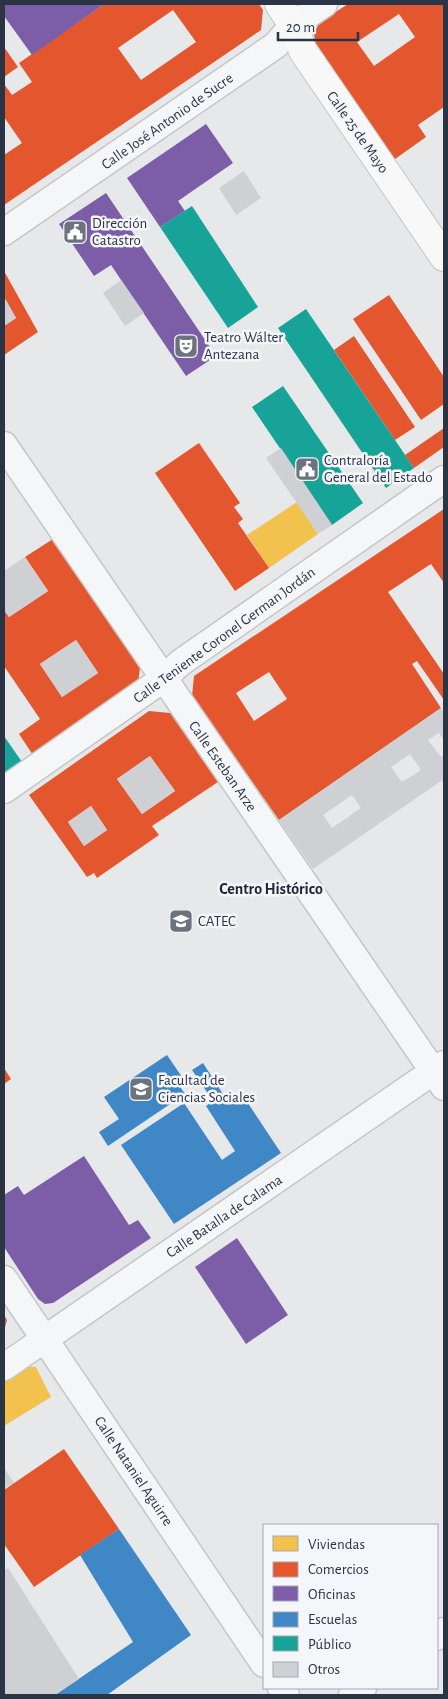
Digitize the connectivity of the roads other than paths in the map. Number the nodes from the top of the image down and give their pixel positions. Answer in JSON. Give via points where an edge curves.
{"nodes":[{"id":1,"x":324,"y":4,"type":"edge"},
{"id":2,"x":286,"y":14,"type":"edge"},
{"id":3,"x":4,"y":232,"type":"edge"},
{"id":4,"x":444,"y":256,"type":"edge"},
{"id":5,"x":4,"y":445,"type":"edge"},
{"id":6,"x":444,"y":479,"type":"edge"},
{"id":7,"x":163,"y":680,"type":"junction"},
{"id":8,"x":4,"y":790,"type":"edge"},
{"id":9,"x":441,"y":1074,"type":"edge"},
{"id":10,"x":4,"y":1279,"type":"edge"},
{"id":11,"x":45,"y":1340,"type":"junction"},
{"id":12,"x":4,"y":1367,"type":"edge"},
{"id":13,"x":263,"y":1663,"type":"edge"}],
"edges":[{"from":1,"to":2,"type":"street","name":"Calle José Antonio de Sucre"},
{"from":2,"to":3,"type":"street","name":"Calle José Antonio de Sucre","via":[[276,45]]},
{"from":2,"to":4,"type":"main road","name":"Calle 25 de Mayo","via":[[303,51]]},
{"from":5,"to":7,"type":"street","name":"Calle Esteban Arze"},
{"from":6,"to":7,"type":"street","name":"Calle Teniente Coronel German Jordán","via":[[180,663]]},
{"from":7,"to":8,"type":"street","name":"Calle Teniente Coronel German Jordán"},
{"from":7,"to":9,"type":"street","name":"Calle Esteban Arze"},
{"from":9,"to":11,"type":"street","name":"Calle Batalla de Calama"},
{"from":10,"to":11,"type":"street","name":"Calle Nataniel Aguirre"},
{"from":11,"to":12,"type":"street","name":"Calle Batalla de Calama"},
{"from":11,"to":13,"type":"street","name":"Calle Nataniel Aguirre"}]}
